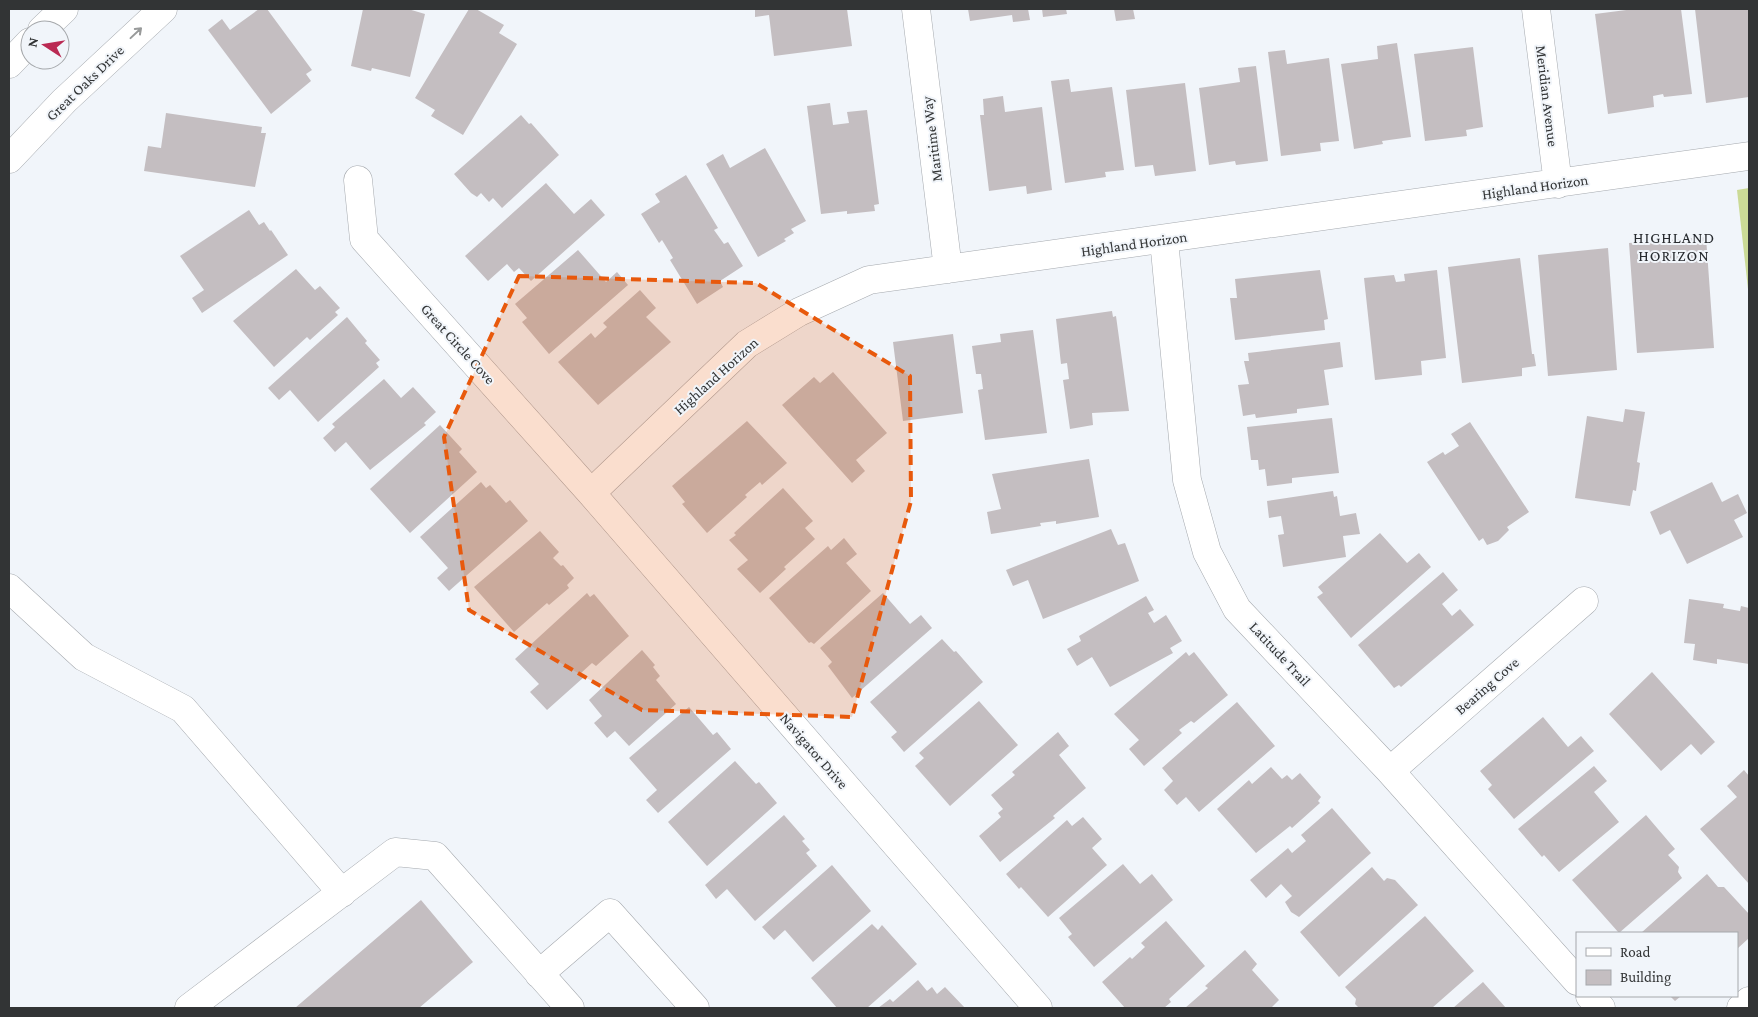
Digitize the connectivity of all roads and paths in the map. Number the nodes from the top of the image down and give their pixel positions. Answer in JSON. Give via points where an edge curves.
{"nodes":[{"id":1,"x":64,"y":9,"type":"edge"},
{"id":2,"x":163,"y":9,"type":"edge"},
{"id":3,"x":916,"y":9,"type":"edge"},
{"id":4,"x":1536,"y":9,"type":"edge"},
{"id":5,"x":52,"y":20,"type":"edge"},
{"id":6,"x":20,"y":52,"type":"edge"},
{"id":7,"x":9,"y":64,"type":"edge"},
{"id":8,"x":1749,"y":156,"type":"edge"},
{"id":9,"x":9,"y":159,"type":"edge"},
{"id":10,"x":358,"y":180,"type":"dead end"},
{"id":11,"x":1558,"y":184,"type":"junction"},
{"id":12,"x":1164,"y":240,"type":"junction"},
{"id":13,"x":948,"y":269,"type":"junction"},
{"id":14,"x":591,"y":493,"type":"junction"},
{"id":15,"x":9,"y":588,"type":"edge"},
{"id":16,"x":1584,"y":602,"type":"dead end"},
{"id":17,"x":1390,"y":771,"type":"junction"},
{"id":18,"x":342,"y":893,"type":"junction"},
{"id":19,"x":540,"y":974,"type":"junction"},
{"id":20,"x":1576,"y":980,"type":"edge"},
{"id":21,"x":1591,"y":997,"type":"edge"},
{"id":22,"x":1749,"y":1001,"type":"edge"},
{"id":23,"x":189,"y":1008,"type":"edge"},
{"id":24,"x":570,"y":1008,"type":"edge"},
{"id":25,"x":695,"y":1008,"type":"edge"},
{"id":26,"x":1038,"y":1008,"type":"edge"},
{"id":27,"x":1601,"y":1008,"type":"edge"},
{"id":28,"x":1741,"y":1008,"type":"edge"}],
"edges":[{"from":1,"to":5,"type":"street"},
{"from":9,"to":2,"type":"street","name":"Great Oaks Drive","one_way":true,"via":[[64,101]]},
{"from":3,"to":13,"type":"street","name":"Maritime Way"},
{"from":4,"to":11,"type":"street","name":"Meridian Avenue"},
{"from":6,"to":7,"type":"street"},
{"from":8,"to":11,"type":"street","name":"Highland Horizon"},
{"from":10,"to":14,"type":"street","name":"Great Circle Cove","via":[[364,239]]},
{"from":11,"to":12,"type":"street","name":"Highland Horizon"},
{"from":12,"to":13,"type":"street","name":"Highland Horizon"},
{"from":12,"to":17,"type":"street","name":"Latitude Trail","via":[[1187,480],[1207,552],[1238,609]]},
{"from":13,"to":14,"type":"street","name":"Highland Horizon","via":[[869,280],[799,312],[747,344]]},
{"from":14,"to":26,"type":"street","name":"Navigator Drive"},
{"from":15,"to":18,"type":"street","via":[[84,657],[183,709]]},
{"from":16,"to":17,"type":"street","name":"Bearing Cove"},
{"from":17,"to":20,"type":"street","name":"Latitude Trail"},
{"from":18,"to":19,"type":"street","via":[[395,852],[435,856]]},
{"from":18,"to":23,"type":"street"},
{"from":19,"to":24,"type":"street"},
{"from":19,"to":25,"type":"street","via":[[610,913]]},
{"from":21,"to":27,"type":"street"},
{"from":22,"to":28,"type":"street"}]}
